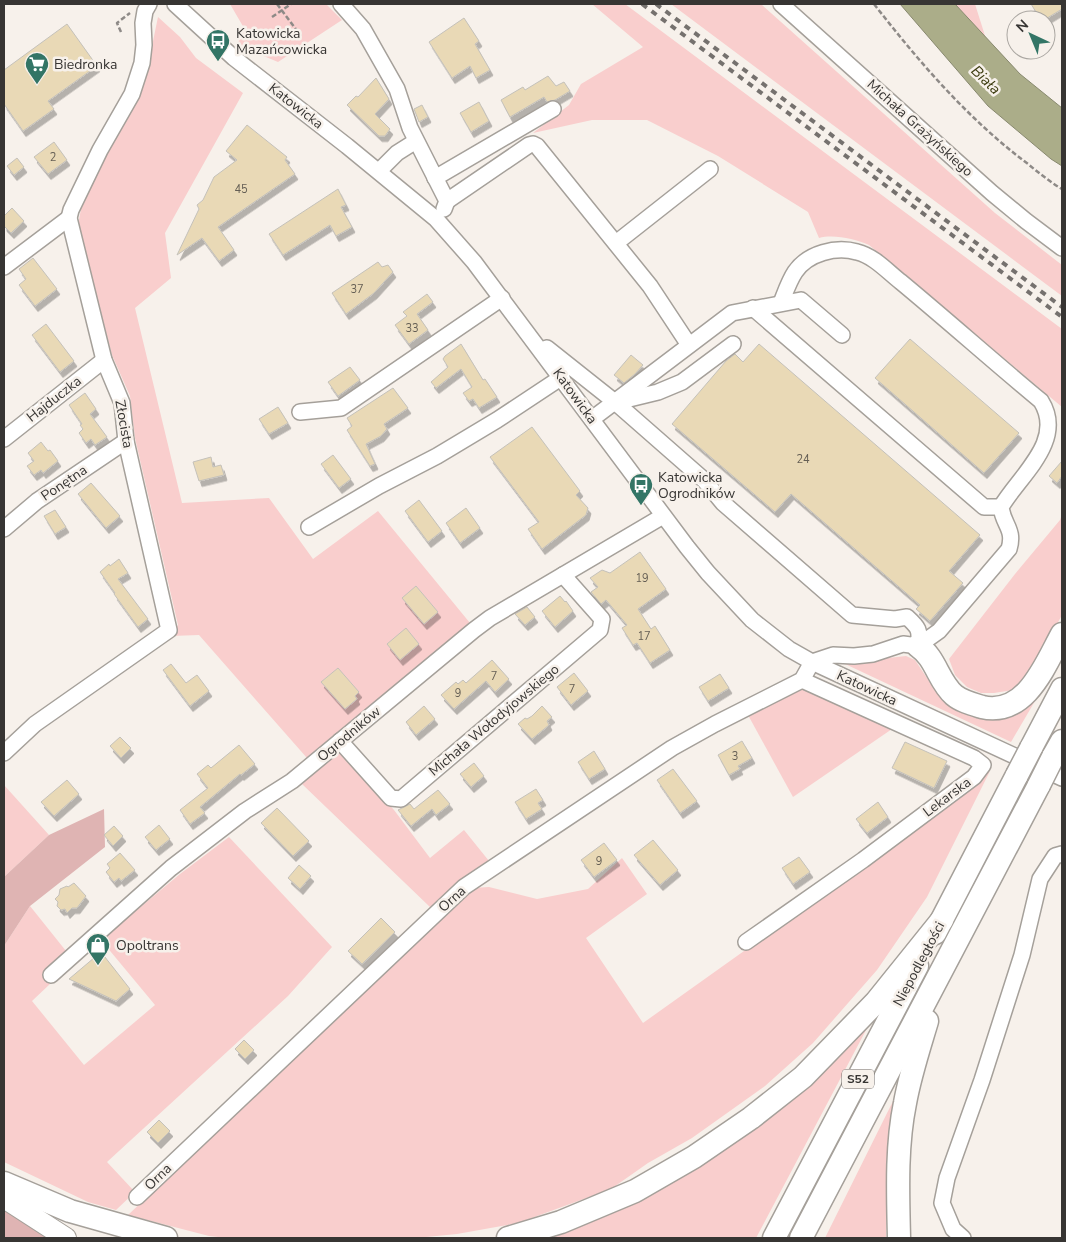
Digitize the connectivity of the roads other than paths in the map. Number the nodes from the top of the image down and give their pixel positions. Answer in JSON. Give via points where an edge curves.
{"nodes":[{"id":1,"x":175,"y":4,"type":"edge"},
{"id":2,"x":341,"y":4,"type":"edge"},
{"id":3,"x":780,"y":4,"type":"edge"},
{"id":4,"x":142,"y":6,"type":"edge"},
{"id":5,"x":553,"y":109,"type":"dead end"},
{"id":6,"x":416,"y":141,"type":"junction"},
{"id":7,"x":710,"y":169,"type":"dead end"},
{"id":8,"x":380,"y":172,"type":"junction"},
{"id":9,"x":435,"y":178,"type":"junction"},
{"id":10,"x":446,"y":201,"type":"junction"},
{"id":11,"x":69,"y":218,"type":"junction"},
{"id":12,"x":439,"y":222,"type":"junction"},
{"id":13,"x":616,"y":243,"type":"junction"},
{"id":14,"x":1062,"y":248,"type":"edge"},
{"id":15,"x":4,"y":268,"type":"edge"},
{"id":16,"x":502,"y":298,"type":"junction"},
{"id":17,"x":781,"y":304,"type":"junction"},
{"id":18,"x":753,"y":308,"type":"junction"},
{"id":19,"x":528,"y":334,"type":"junction"},
{"id":20,"x":842,"y":334,"type":"dead end"},
{"id":21,"x":733,"y":344,"type":"dead end"},
{"id":22,"x":689,"y":345,"type":"junction"},
{"id":23,"x":104,"y":360,"type":"junction"},
{"id":24,"x":562,"y":377,"type":"junction"},
{"id":25,"x":615,"y":402,"type":"junction"},
{"id":26,"x":300,"y":412,"type":"dead end"},
{"id":27,"x":592,"y":419,"type":"junction"},
{"id":28,"x":4,"y":439,"type":"edge"},
{"id":29,"x":126,"y":441,"type":"junction"},
{"id":30,"x":1001,"y":507,"type":"junction"},
{"id":31,"x":663,"y":516,"type":"junction"},
{"id":32,"x":310,"y":527,"type":"dead end"},
{"id":33,"x":4,"y":528,"type":"edge"},
{"id":34,"x":563,"y":575,"type":"junction"},
{"id":35,"x":1062,"y":634,"type":"edge"},
{"id":36,"x":911,"y":645,"type":"junction"},
{"id":37,"x":812,"y":662,"type":"junction"},
{"id":38,"x":802,"y":680,"type":"junction"},
{"id":39,"x":1062,"y":689,"type":"edge"},
{"id":40,"x":340,"y":741,"type":"junction"},
{"id":41,"x":1058,"y":749,"type":"edge"},
{"id":42,"x":4,"y":753,"type":"edge"},
{"id":43,"x":1062,"y":778,"type":"edge"},
{"id":44,"x":1062,"y":854,"type":"edge"},
{"id":45,"x":942,"y":920,"type":"junction"},
{"id":46,"x":746,"y":942,"type":"dead end"},
{"id":47,"x":51,"y":975,"type":"dead end"},
{"id":48,"x":938,"y":979,"type":"junction"},
{"id":49,"x":4,"y":1183,"type":"edge"},
{"id":50,"x":137,"y":1197,"type":"dead end"},
{"id":51,"x":4,"y":1198,"type":"edge"},
{"id":52,"x":66,"y":1238,"type":"edge"},
{"id":53,"x":166,"y":1238,"type":"edge"},
{"id":54,"x":508,"y":1238,"type":"edge"},
{"id":55,"x":774,"y":1238,"type":"edge"},
{"id":56,"x":801,"y":1238,"type":"edge"},
{"id":57,"x":899,"y":1238,"type":"edge"},
{"id":58,"x":963,"y":1238,"type":"edge"}],
"edges":[{"from":1,"to":8,"type":"street","name":"Katowicka","via":[[234,58]]},
{"from":2,"to":6,"type":"street","via":[[363,29],[397,89]]},
{"from":3,"to":14,"type":"street","name":"Michała Grażyńskiego","via":[[992,193]]},
{"from":4,"to":11,"type":"street","via":[[145,11],[142,63],[132,94],[100,150]]},
{"from":5,"to":9,"type":"street"},
{"from":6,"to":8,"type":"street","via":[[397,153]]},
{"from":6,"to":9,"type":"street"},
{"from":7,"to":13,"type":"street"},
{"from":8,"to":12,"type":"street","name":"Katowicka"},
{"from":9,"to":10,"type":"street"},
{"from":10,"to":12,"type":"street"},
{"from":10,"to":13,"type":"street","via":[[533,144]]},
{"from":11,"to":15,"type":"street"},
{"from":11,"to":23,"type":"street","name":"Złocista"},
{"from":12,"to":16,"type":"street","name":"Katowicka"},
{"from":13,"to":22,"type":"street","via":[[650,286]]},
{"from":16,"to":19,"type":"street","name":"Katowicka"},
{"from":16,"to":26,"type":"street","via":[[341,408]]},
{"from":17,"to":18,"type":"street"},
{"from":17,"to":20,"type":"street","via":[[801,300]]},
{"from":17,"to":30,"type":"street","via":[[794,274],[806,262],[828,251],[858,252],[889,273],[1041,401],[1052,420],[1048,447]]},
{"from":18,"to":22,"type":"street","via":[[732,313]]},
{"from":18,"to":30,"type":"street","via":[[984,507]]},
{"from":19,"to":24,"type":"street","name":"Katowicka"},
{"from":19,"to":25,"type":"street"},
{"from":21,"to":25,"type":"street","via":[[682,382],[658,392]]},
{"from":22,"to":25,"type":"street"},
{"from":23,"to":28,"type":"street","name":"Hajduczka"},
{"from":23,"to":29,"type":"street","name":"Złocista","via":[[122,403]]},
{"from":24,"to":27,"type":"street","name":"Katowicka"},
{"from":24,"to":32,"type":"street","via":[[444,452]]},
{"from":25,"to":27,"type":"street"},
{"from":25,"to":36,"type":"street","via":[[704,480],[723,503],[852,616],[895,620],[906,617],[920,634]]},
{"from":27,"to":31,"type":"street","name":"Katowicka"},
{"from":29,"to":33,"type":"street","name":"Ponętna"},
{"from":29,"to":42,"type":"street","name":"Złocista","via":[[168,630],[35,724]]},
{"from":30,"to":36,"type":"street","via":[[1011,531],[1009,549],[939,630]]},
{"from":31,"to":34,"type":"street","name":"Ogrodników"},
{"from":31,"to":37,"type":"street","name":"Katowicka","via":[[738,606],[768,633]]},
{"from":34,"to":40,"type":"street","name":"Ogrodników","via":[[490,618]]},
{"from":34,"to":40,"type":"street","name":"Michała Wołodyjowskiego","via":[[602,619],[600,630],[401,799],[391,798]]},
{"from":35,"to":36,"type":"highway","via":[[1026,694],[1011,705],[990,708],[971,704],[954,695],[943,682],[930,656]]},
{"from":36,"to":37,"type":"street","via":[[873,654],[833,655]]},
{"from":37,"to":38,"type":"street"},
{"from":37,"to":43,"type":"street","name":"Katowicka"},
{"from":38,"to":46,"type":"street","name":"Lekarska","via":[[974,758],[983,765],[974,777],[871,854]]},
{"from":38,"to":50,"type":"street","name":"Orna","via":[[672,748],[464,888]]},
{"from":39,"to":45,"type":"highway","name":"Niepodległości","number":"S52","bridge":true},
{"from":40,"to":47,"type":"street","name":"Ogrodników","via":[[292,781],[245,811],[171,868]]},
{"from":41,"to":48,"type":"highway","name":"Niepodległości","number":"S52","bridge":true},
{"from":44,"to":58,"type":"street","via":[[1055,856],[1040,879],[1022,955],[947,1178],[942,1203],[953,1229]]},
{"from":45,"to":54,"type":"highway","via":[[876,1002],[803,1077],[751,1118],[694,1157],[635,1191],[561,1222]]},
{"from":45,"to":55,"type":"highway","name":"Niepodległości","number":"S52"},
{"from":48,"to":56,"type":"highway","name":"Niepodległości","number":"S52"},
{"from":48,"to":57,"type":"highway","via":[[905,1104],[900,1149]]},
{"from":49,"to":53,"type":"highway","via":[[70,1211]]},
{"from":51,"to":52,"type":"main road"}]}
